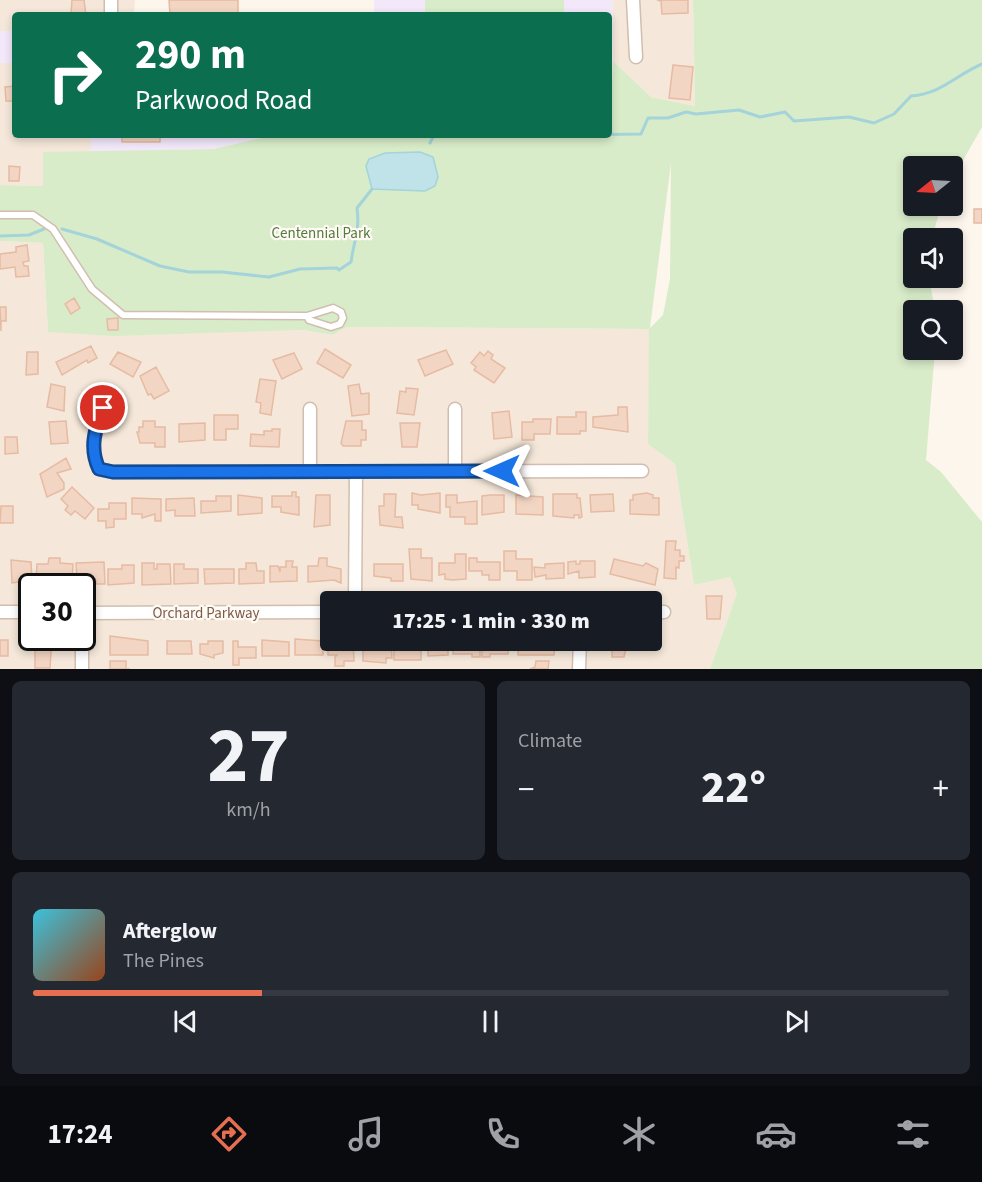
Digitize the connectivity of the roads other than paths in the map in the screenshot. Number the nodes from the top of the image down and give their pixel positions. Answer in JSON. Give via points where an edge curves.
{"nodes":[{"id":1,"x":633,"y":0,"type":"edge"},
{"id":2,"x":636,"y":57,"type":"dead end"},
{"id":3,"x":0,"y":214,"type":"edge"},
{"id":4,"x":307,"y":316,"type":"junction"},
{"id":5,"x":103,"y":408,"type":"dead end"},
{"id":6,"x":310,"y":409,"type":"dead end"},
{"id":7,"x":455,"y":410,"type":"dead end"},
{"id":8,"x":310,"y":470,"type":"junction"},
{"id":9,"x":455,"y":470,"type":"junction"},
{"id":10,"x":642,"y":471,"type":"dead end"},
{"id":11,"x":356,"y":473,"type":"junction"},
{"id":12,"x":355,"y":591,"type":"edge"},
{"id":13,"x":0,"y":612,"type":"edge"},
{"id":14,"x":18,"y":612,"type":"edge"},
{"id":15,"x":320,"y":612,"type":"edge"},
{"id":16,"x":96,"y":613,"type":"edge"},
{"id":17,"x":82,"y":651,"type":"edge"},
{"id":18,"x":580,"y":651,"type":"edge"},
{"id":19,"x":82,"y":669,"type":"edge"},
{"id":20,"x":579,"y":669,"type":"edge"}],
"edges":[{"from":1,"to":2,"type":"street"},
{"from":3,"to":4,"type":"lane","via":[[33,215],[53,229],[92,289],[123,315]]},
{"from":4,"to":4,"type":"lane","via":[[331,327],[343,318],[333,308]]},
{"from":5,"to":8,"type":"street","via":[[94,432],[93,457],[99,469]]},
{"from":6,"to":8,"type":"street"},
{"from":7,"to":9,"type":"street"},
{"from":8,"to":11,"type":"street"},
{"from":9,"to":10,"type":"street"},
{"from":9,"to":11,"type":"street"},
{"from":11,"to":12,"type":"street"},
{"from":13,"to":14,"type":"street"},
{"from":15,"to":16,"type":"street","name":"Orchard Parkway"},
{"from":17,"to":19,"type":"street"},
{"from":18,"to":20,"type":"street"}]}
